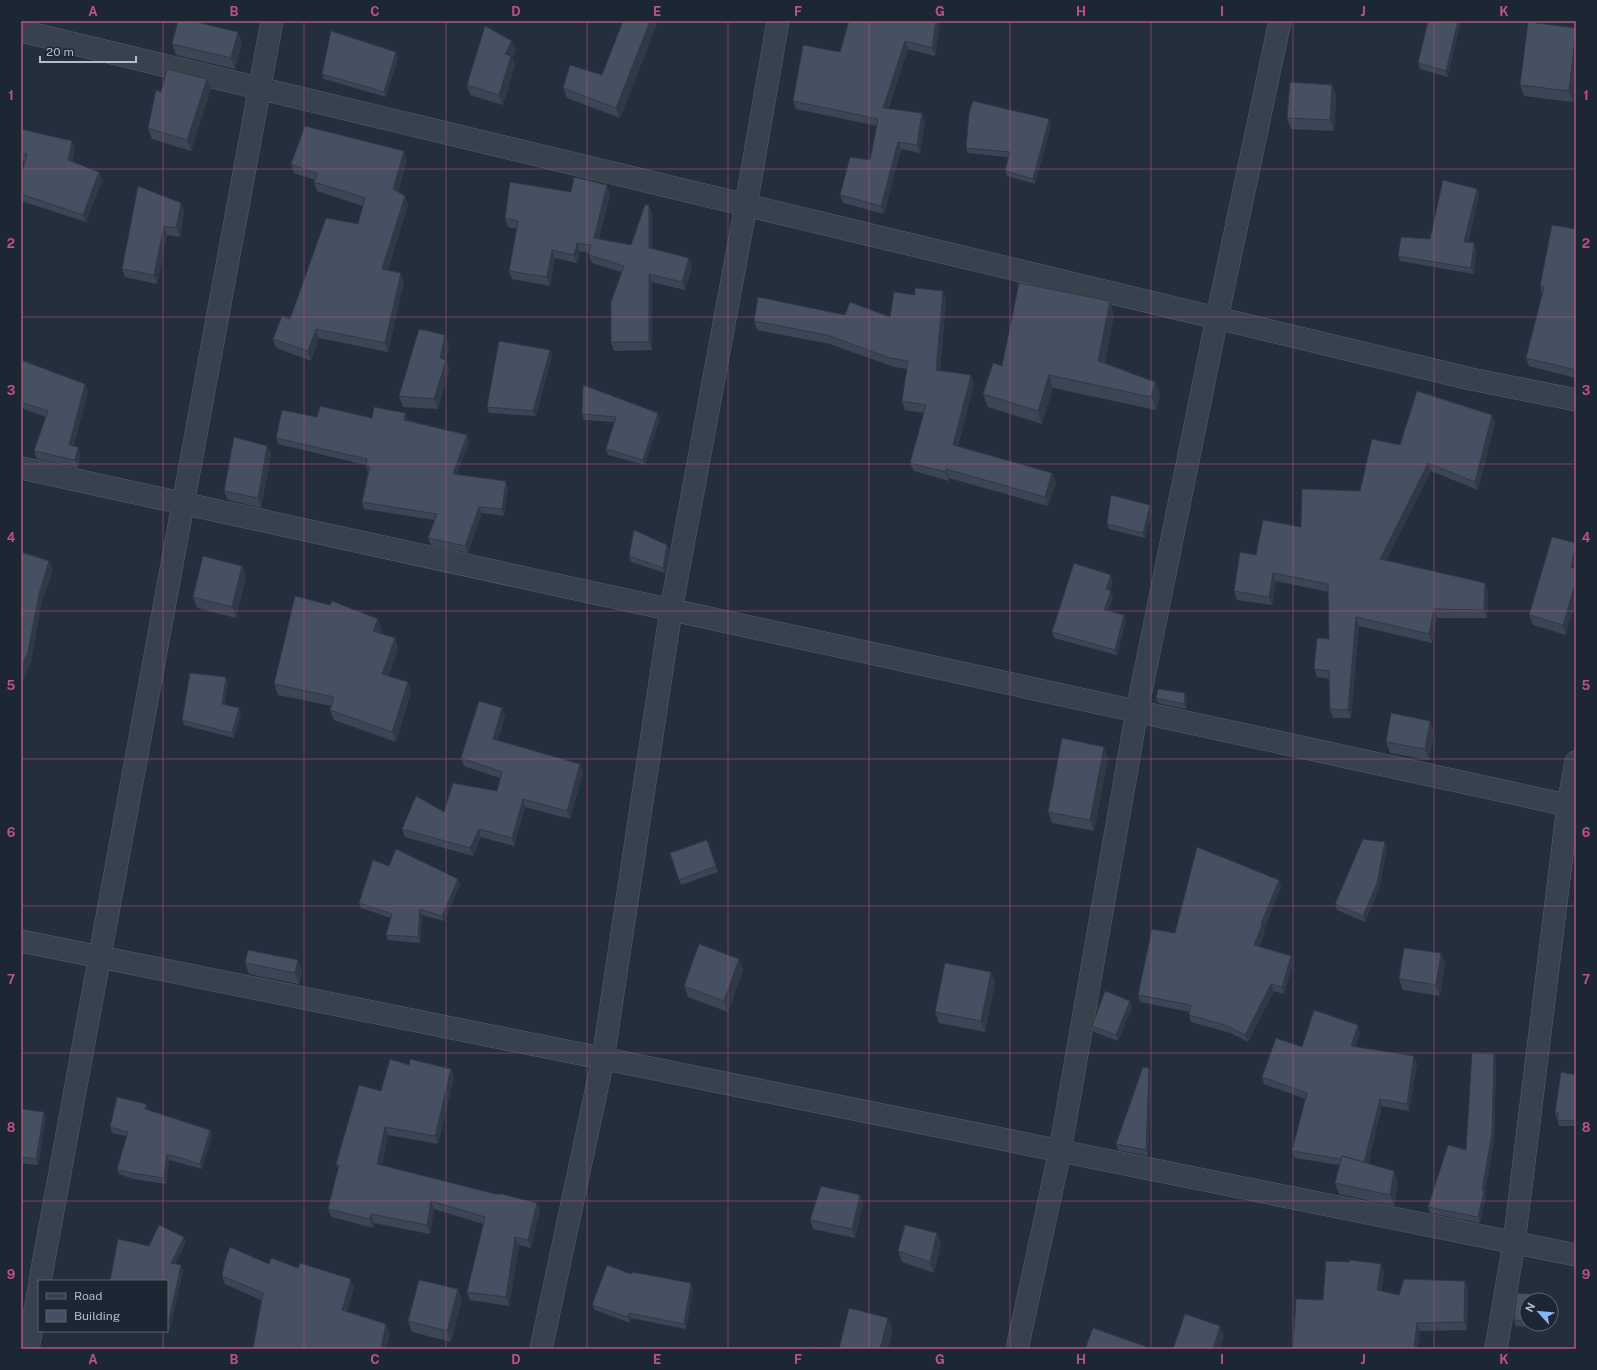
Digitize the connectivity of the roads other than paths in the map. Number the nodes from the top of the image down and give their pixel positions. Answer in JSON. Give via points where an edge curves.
{"nodes":[{"id":1,"x":272,"y":21,"type":"edge"},
{"id":2,"x":778,"y":21,"type":"edge"},
{"id":3,"x":1280,"y":21,"type":"edge"},
{"id":4,"x":21,"y":31,"type":"edge"},
{"id":5,"x":260,"y":88,"type":"junction"},
{"id":6,"x":746,"y":205,"type":"junction"},
{"id":7,"x":1217,"y":318,"type":"junction"},
{"id":8,"x":1576,"y":400,"type":"edge"},
{"id":9,"x":21,"y":468,"type":"edge"},
{"id":10,"x":183,"y":503,"type":"junction"},
{"id":11,"x":671,"y":610,"type":"junction"},
{"id":12,"x":1137,"y":711,"type":"junction"},
{"id":13,"x":1576,"y":762,"type":"edge"},
{"id":14,"x":1572,"y":806,"type":"edge"},
{"id":15,"x":21,"y":941,"type":"edge"},
{"id":16,"x":100,"y":957,"type":"junction"},
{"id":17,"x":602,"y":1059,"type":"junction"},
{"id":18,"x":1060,"y":1151,"type":"junction"},
{"id":19,"x":1514,"y":1243,"type":"junction"},
{"id":20,"x":1576,"y":1255,"type":"edge"},
{"id":21,"x":40,"y":1280,"type":"edge"},
{"id":22,"x":38,"y":1294,"type":"edge"},
{"id":23,"x":28,"y":1349,"type":"edge"},
{"id":24,"x":541,"y":1349,"type":"edge"},
{"id":25,"x":1017,"y":1349,"type":"edge"},
{"id":26,"x":1496,"y":1349,"type":"edge"}],
"edges":[{"from":1,"to":5,"type":"street"},
{"from":2,"to":6,"type":"street"},
{"from":3,"to":7,"type":"street"},
{"from":4,"to":5,"type":"street"},
{"from":5,"to":6,"type":"street"},
{"from":5,"to":10,"type":"street"},
{"from":6,"to":7,"type":"street"},
{"from":6,"to":11,"type":"street"},
{"from":7,"to":8,"type":"street","via":[[1471,379]]},
{"from":7,"to":12,"type":"street"},
{"from":9,"to":10,"type":"street"},
{"from":10,"to":11,"type":"street"},
{"from":10,"to":16,"type":"street"},
{"from":11,"to":12,"type":"street"},
{"from":11,"to":17,"type":"street"},
{"from":12,"to":14,"type":"street"},
{"from":12,"to":18,"type":"street"},
{"from":13,"to":14,"type":"street"},
{"from":14,"to":19,"type":"street"},
{"from":15,"to":16,"type":"street"},
{"from":16,"to":17,"type":"street"},
{"from":16,"to":21,"type":"street"},
{"from":17,"to":18,"type":"street"},
{"from":17,"to":24,"type":"street"},
{"from":18,"to":19,"type":"street"},
{"from":18,"to":25,"type":"street"},
{"from":19,"to":20,"type":"street"},
{"from":19,"to":26,"type":"street"},
{"from":22,"to":23,"type":"street"}]}
